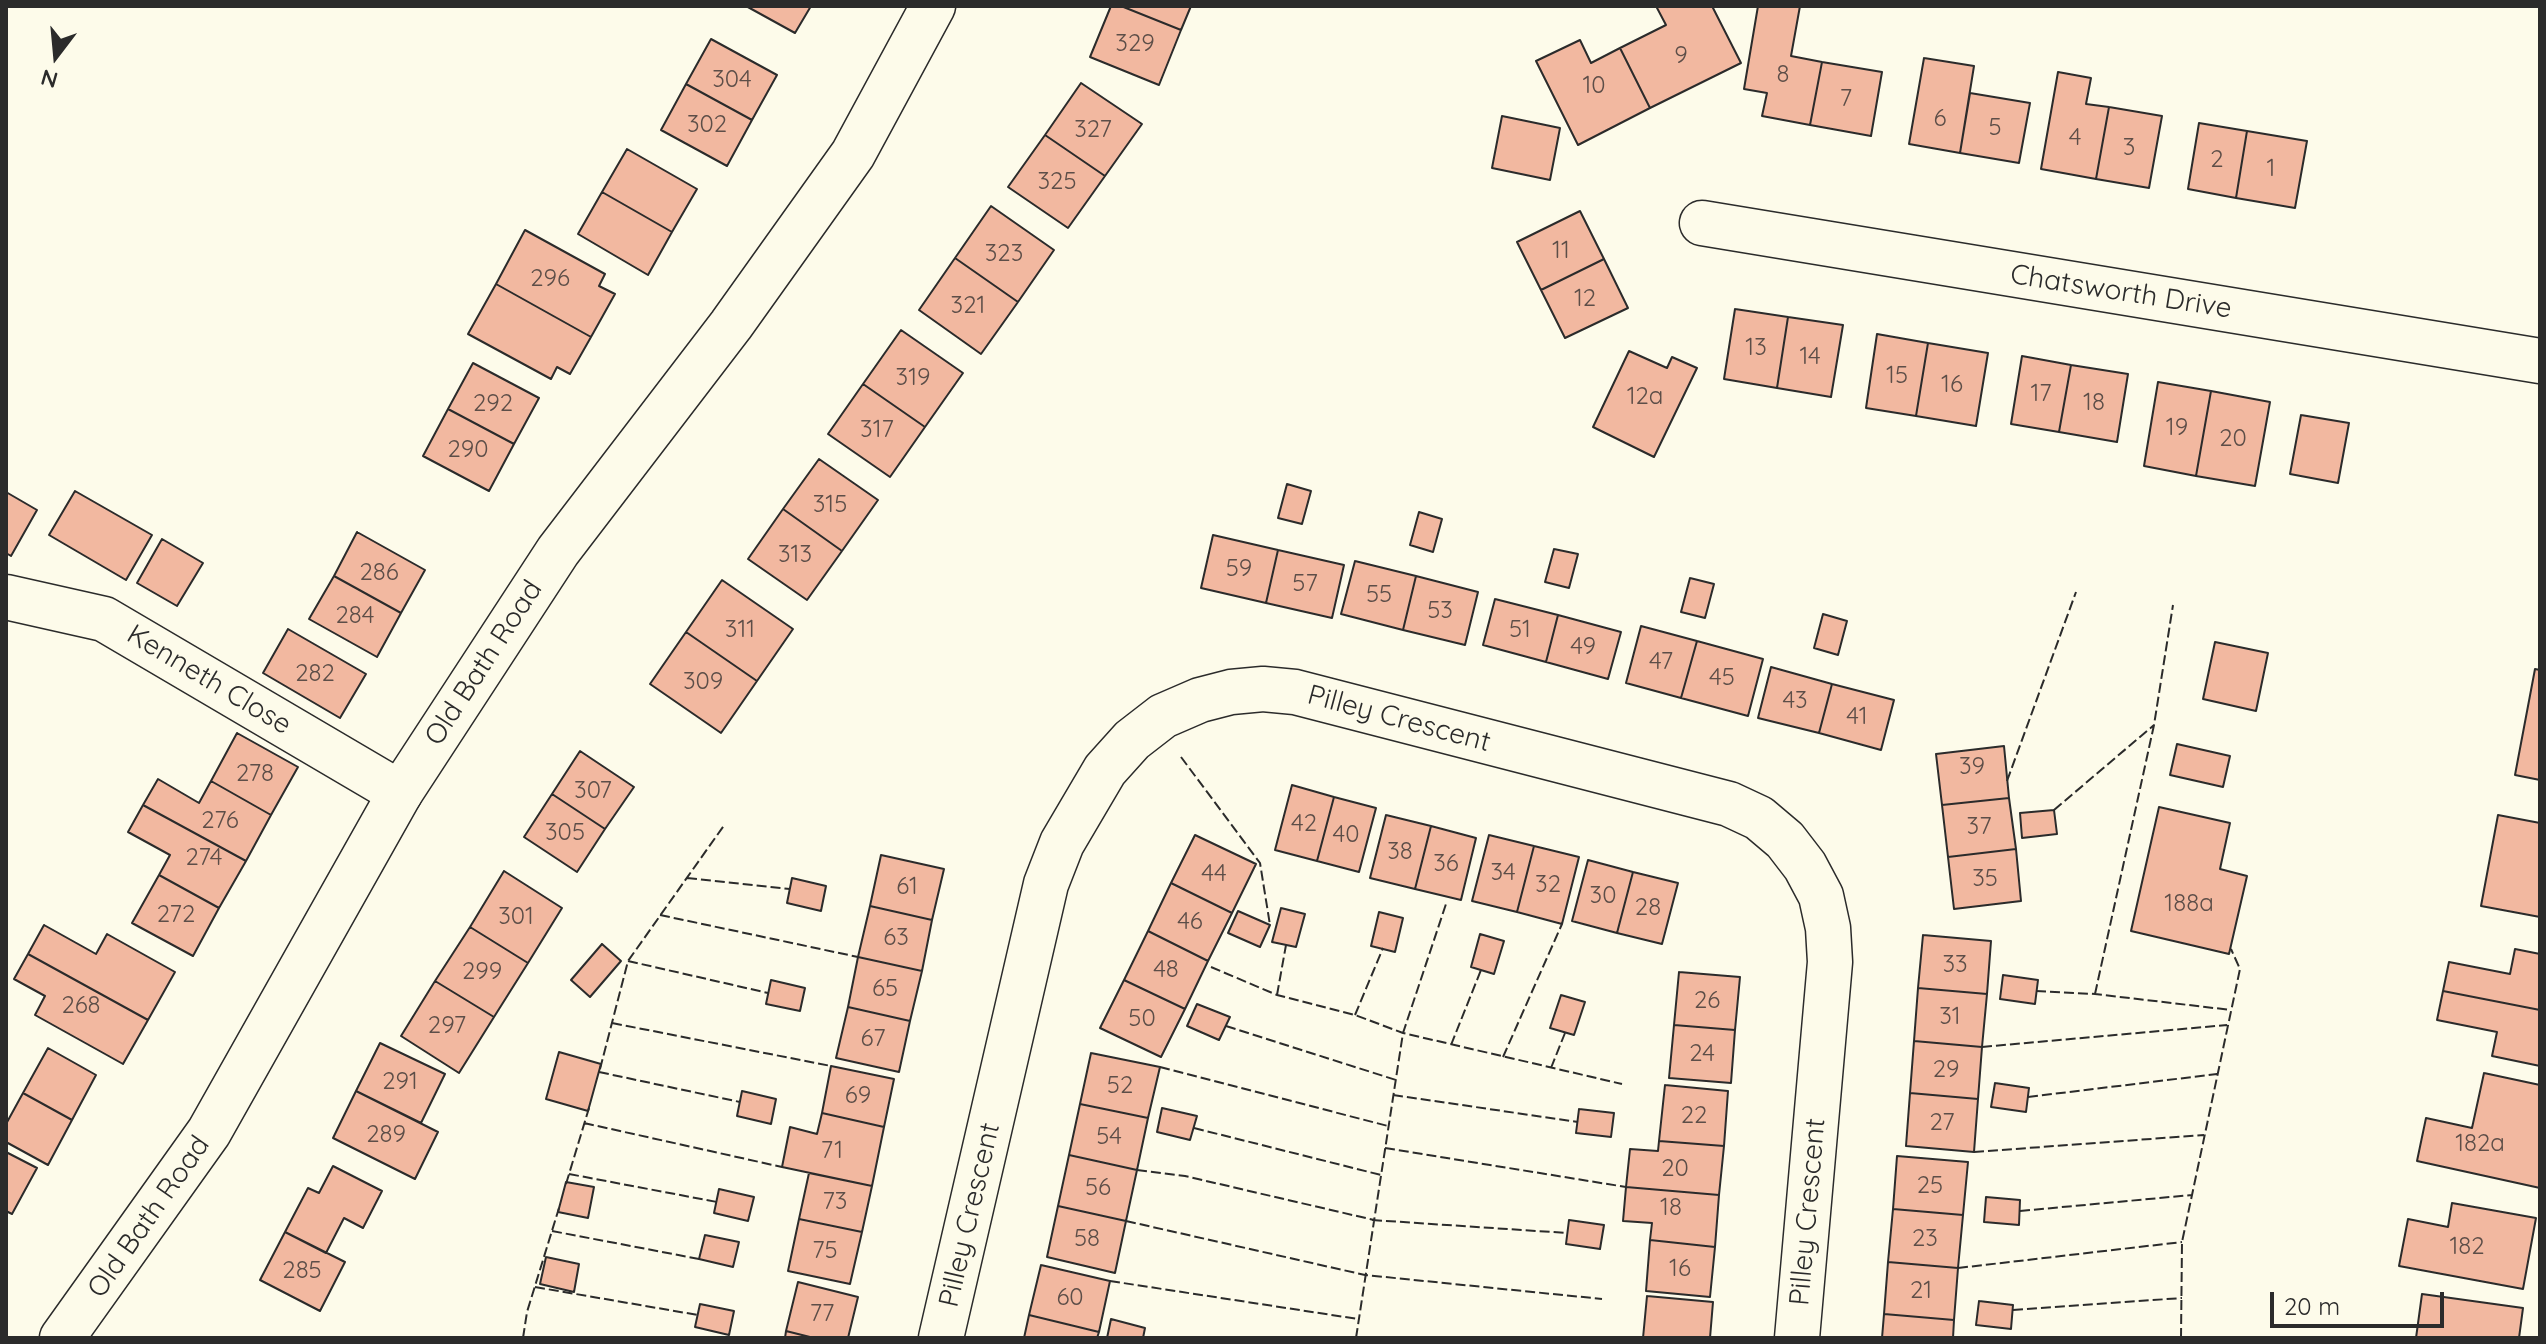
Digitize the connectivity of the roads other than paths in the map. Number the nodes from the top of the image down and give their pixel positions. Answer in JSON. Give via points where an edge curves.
{"nodes":[{"id":1,"x":933,"y":6,"type":"edge"},
{"id":2,"x":1702,"y":223,"type":"dead end"},
{"id":3,"x":2540,"y":361,"type":"edge"},
{"id":4,"x":6,"y":597,"type":"edge"},
{"id":5,"x":400,"y":793,"type":"junction"},
{"id":6,"x":62,"y":1338,"type":"edge"},
{"id":7,"x":941,"y":1338,"type":"edge"},
{"id":8,"x":1797,"y":1338,"type":"edge"}],
"edges":[{"from":1,"to":5,"type":"street","name":"Old Bath Road","via":[[853,154],[731,325],[558,551]]},
{"from":2,"to":3,"type":"street","name":"Chatsworth Drive"},
{"from":4,"to":5,"type":"street","name":"Kenneth Close","via":[[104,619]]},
{"from":5,"to":6,"type":"street","name":"Old Bath Road","via":[[209,1132]]},
{"from":7,"to":8,"type":"street","name":"Pilley Crescent","via":[[1046,884],[1062,843],[1105,770],[1163,716],[1200,700],[1263,689],[1295,692],[1729,804],[1759,818],[1785,840],[1821,896],[1830,962]]}]}
